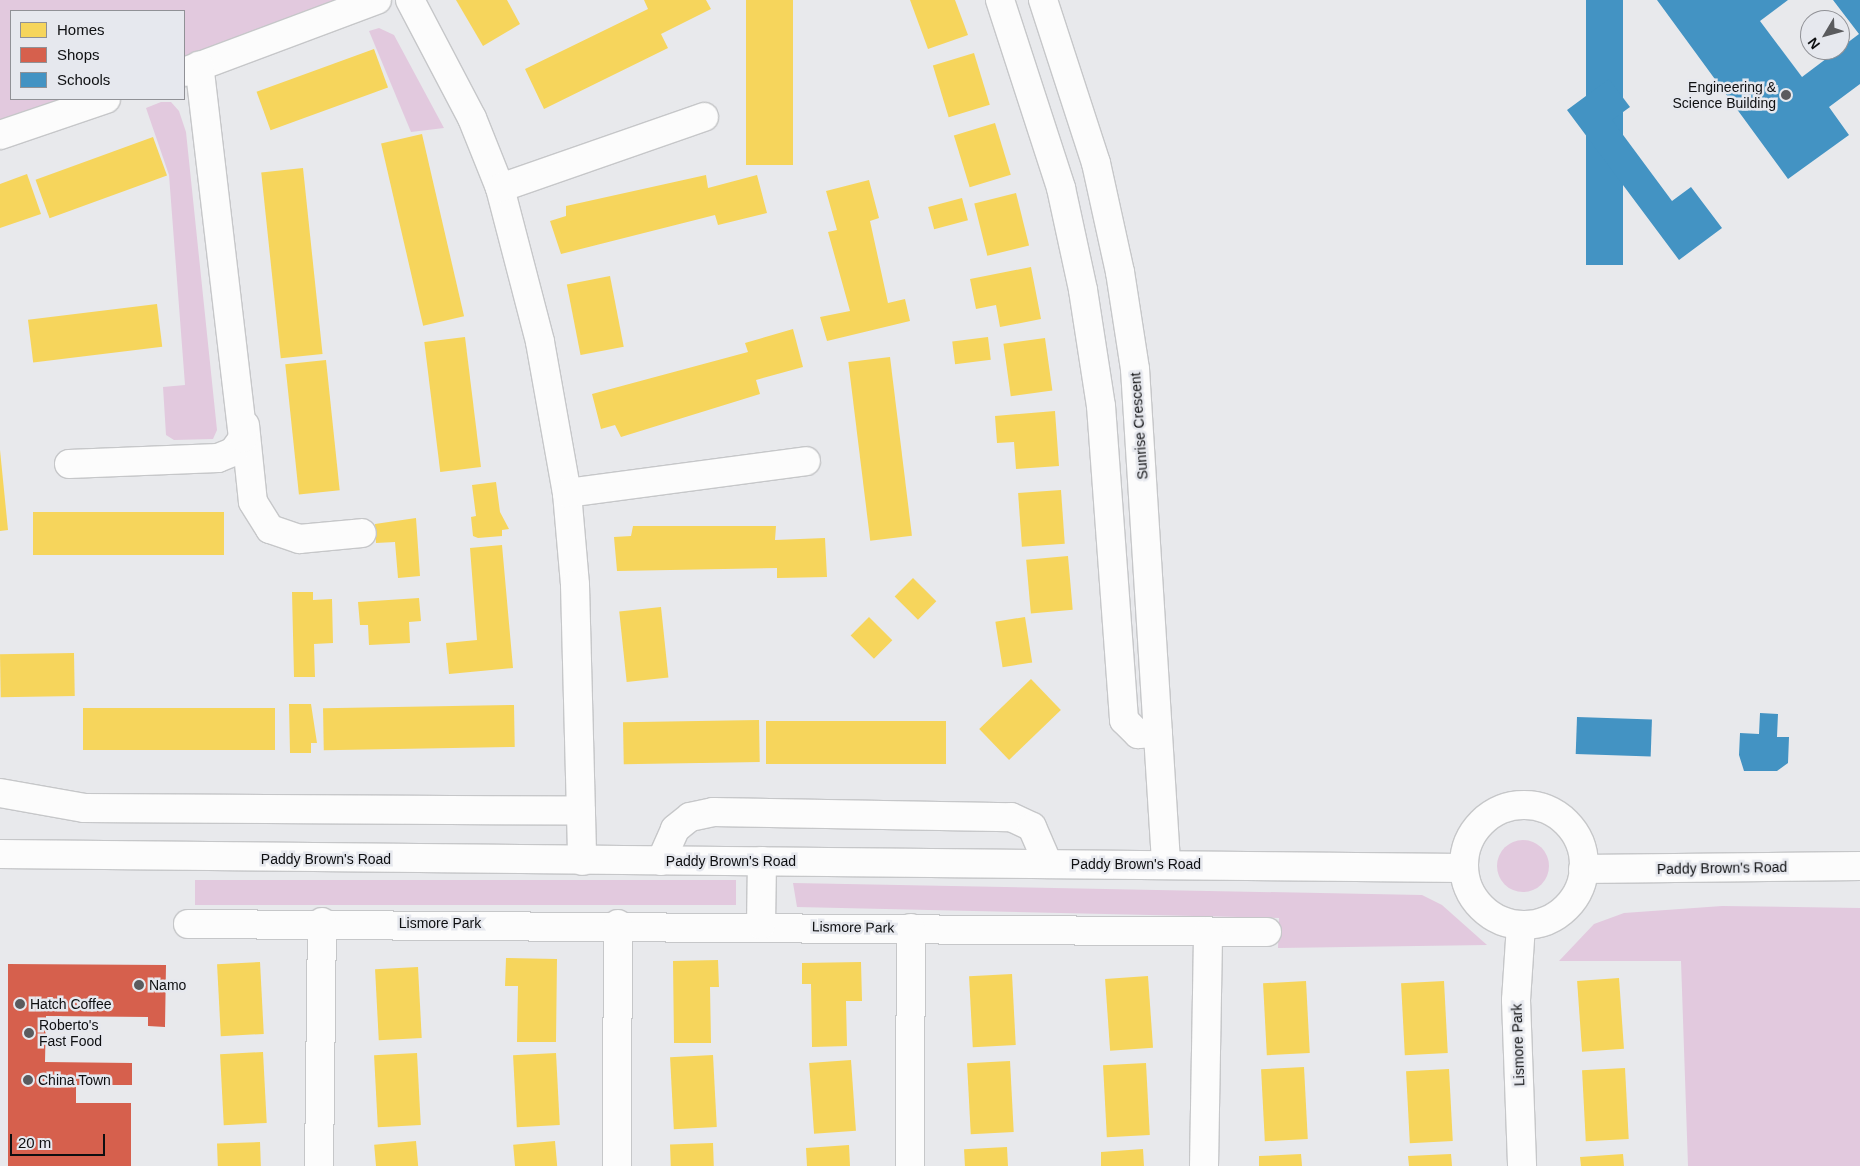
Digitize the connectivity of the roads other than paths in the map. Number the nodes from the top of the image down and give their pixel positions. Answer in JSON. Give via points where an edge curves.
{"nodes":[{"id":1,"x":377,"y":0,"type":"edge"},
{"id":2,"x":410,"y":0,"type":"edge"},
{"id":3,"x":1000,"y":0,"type":"edge"},
{"id":4,"x":1043,"y":0,"type":"edge"},
{"id":5,"x":191,"y":69,"type":"edge"},
{"id":6,"x":103,"y":100,"type":"edge"},
{"id":7,"x":704,"y":117,"type":"dead end"},
{"id":8,"x":0,"y":135,"type":"edge"},
{"id":9,"x":500,"y":188,"type":"junction"},
{"id":10,"x":244,"y":421,"type":"junction"},
{"id":11,"x":806,"y":461,"type":"dead end"},
{"id":12,"x":69,"y":464,"type":"dead end"},
{"id":13,"x":567,"y":493,"type":"junction"},
{"id":14,"x":362,"y":533,"type":"dead end"},
{"id":15,"x":1158,"y":733,"type":"junction"},
{"id":16,"x":0,"y":793,"type":"edge"},
{"id":17,"x":582,"y":811,"type":"junction"},
{"id":18,"x":0,"y":854,"type":"edge"},
{"id":19,"x":661,"y":860,"type":"junction"},
{"id":20,"x":582,"y":861,"type":"junction"},
{"id":21,"x":762,"y":862,"type":"junction"},
{"id":22,"x":1166,"y":863,"type":"junction"},
{"id":23,"x":1048,"y":864,"type":"junction"},
{"id":24,"x":1860,"y":866,"type":"edge"},
{"id":25,"x":1463,"y":868,"type":"junction"},
{"id":26,"x":1584,"y":869,"type":"junction"},
{"id":27,"x":322,"y":922,"type":"junction"},
{"id":28,"x":188,"y":924,"type":"dead end"},
{"id":29,"x":618,"y":924,"type":"junction"},
{"id":30,"x":762,"y":925,"type":"junction"},
{"id":31,"x":1522,"y":925,"type":"junction"},
{"id":32,"x":911,"y":928,"type":"junction"},
{"id":33,"x":1208,"y":932,"type":"junction"},
{"id":34,"x":1267,"y":932,"type":"dead end"},
{"id":35,"x":319,"y":1166,"type":"edge"},
{"id":36,"x":618,"y":1166,"type":"edge"},
{"id":37,"x":910,"y":1166,"type":"edge"},
{"id":38,"x":1204,"y":1166,"type":"edge"},
{"id":39,"x":1522,"y":1166,"type":"edge"}],
"edges":[{"from":1,"to":5,"type":"street"},
{"from":2,"to":9,"type":"street","via":[[472,118]]},
{"from":3,"to":15,"type":"street","via":[[1061,188],[1083,290],[1101,406],[1124,720],[1138,734]]},
{"from":4,"to":15,"type":"street","name":"Sunrise Crescent","via":[[1096,163],[1128,324],[1140,413]]},
{"from":5,"to":10,"type":"street"},
{"from":6,"to":8,"type":"street"},
{"from":7,"to":9,"type":"street"},
{"from":9,"to":13,"type":"street","via":[[540,342]]},
{"from":10,"to":12,"type":"street","via":[[240,444],[227,456]]},
{"from":10,"to":14,"type":"street","via":[[253,502],[270,529],[299,539]]},
{"from":11,"to":13,"type":"street"},
{"from":13,"to":17,"type":"street","via":[[575,585]]},
{"from":15,"to":22,"type":"street","name":"Sunrise Crescent"},
{"from":16,"to":17,"type":"street","via":[[84,808]]},
{"from":17,"to":20,"type":"street"},
{"from":18,"to":20,"type":"street","name":"Paddy Brown's Road"},
{"from":19,"to":20,"type":"street","name":"Paddy Brown's Road"},
{"from":19,"to":21,"type":"street","name":"Paddy Brown's Road"},
{"from":19,"to":23,"type":"street","via":[[675,829],[690,817],[713,812],[1010,817],[1032,827]]},
{"from":21,"to":23,"type":"street","name":"Paddy Brown's Road"},
{"from":21,"to":30,"type":"street"},
{"from":22,"to":23,"type":"street","name":"Paddy Brown's Road"},
{"from":22,"to":25,"type":"street","name":"Paddy Brown's Road"},
{"from":24,"to":26,"type":"street","name":"Paddy Brown's Road"},
{"from":25,"to":26,"type":"street","via":[[1471,836],[1481,823],[1494,812],[1524,804],[1544,808],[1574,831],[1582,849]]},
{"from":25,"to":31,"type":"street","via":[[1476,901],[1489,914]]},
{"from":26,"to":31,"type":"street","via":[[1572,902],[1558,914]]},
{"from":27,"to":28,"type":"street","name":"Lismore Park"},
{"from":27,"to":29,"type":"street","name":"Lismore Park"},
{"from":27,"to":35,"type":"street"},
{"from":29,"to":30,"type":"street","name":"Lismore Park"},
{"from":29,"to":36,"type":"street"},
{"from":30,"to":32,"type":"street","name":"Lismore Park"},
{"from":31,"to":39,"type":"street","name":"Lismore Park","via":[[1516,1000]]},
{"from":32,"to":33,"type":"street"},
{"from":32,"to":37,"type":"street","name":"Lismore Park"},
{"from":33,"to":34,"type":"street"},
{"from":33,"to":38,"type":"street"}]}
